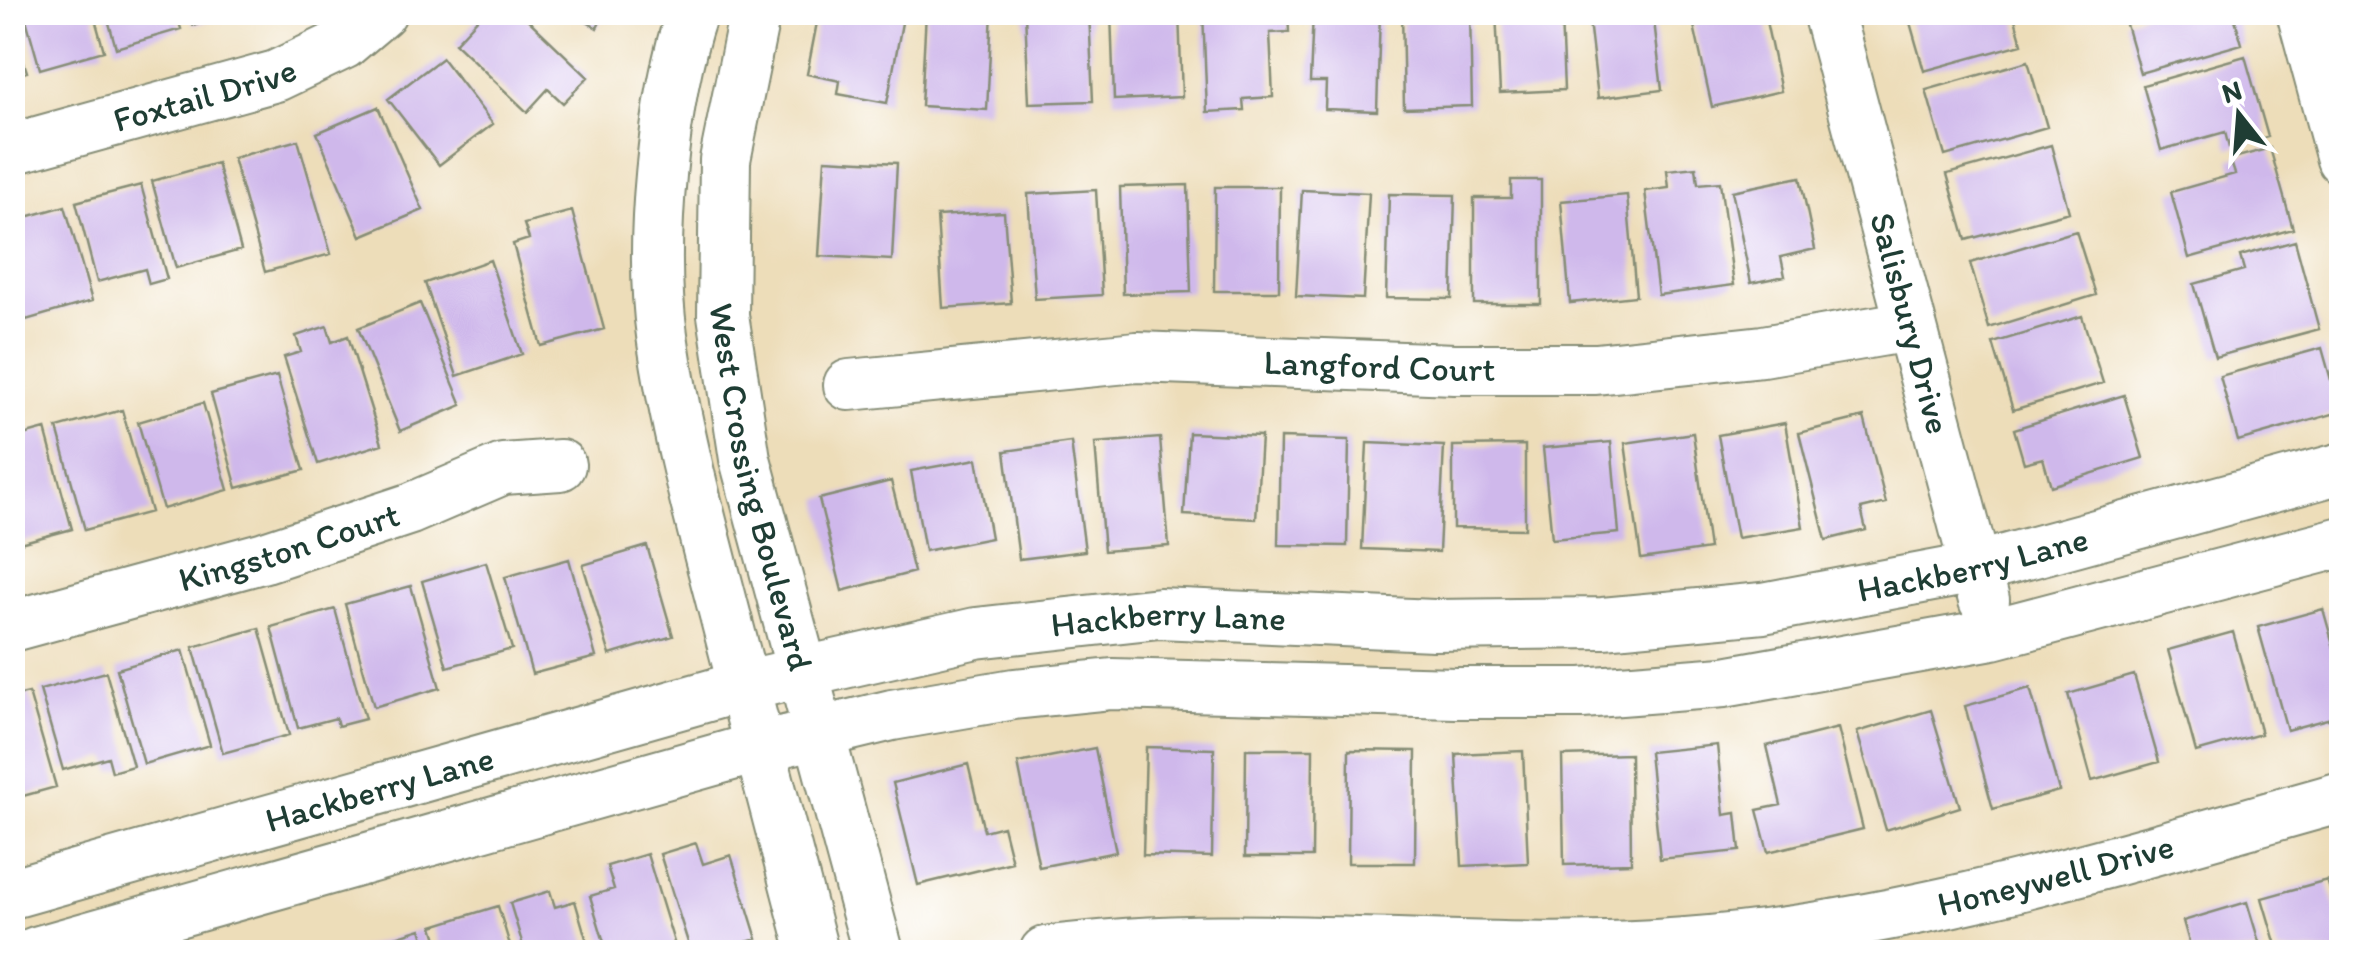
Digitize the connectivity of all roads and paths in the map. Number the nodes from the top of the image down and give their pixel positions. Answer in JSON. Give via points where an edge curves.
{"nodes":[{"id":1,"x":381,"y":12,"type":"edge"},
{"id":2,"x":692,"y":12,"type":"edge"},
{"id":3,"x":755,"y":12,"type":"edge"},
{"id":4,"x":1828,"y":12,"type":"edge"},
{"id":5,"x":2302,"y":12,"type":"edge"},
{"id":6,"x":12,"y":150,"type":"edge"},
{"id":7,"x":2342,"y":159,"type":"edge"},
{"id":8,"x":1909,"y":326,"type":"junction"},
{"id":9,"x":849,"y":385,"type":"dead end"},
{"id":10,"x":560,"y":465,"type":"dead end"},
{"id":11,"x":2342,"y":468,"type":"edge"},
{"id":12,"x":2342,"y":542,"type":"edge"},
{"id":13,"x":1975,"y":568,"type":"junction"},
{"id":14,"x":12,"y":626,"type":"edge"},
{"id":15,"x":1993,"y":634,"type":"junction"},
{"id":16,"x":804,"y":672,"type":"junction"},
{"id":17,"x":743,"y":686,"type":"junction"},
{"id":18,"x":819,"y":732,"type":"junction"},
{"id":19,"x":760,"y":748,"type":"junction"},
{"id":20,"x":2342,"y":797,"type":"edge"},
{"id":21,"x":12,"y":893,"type":"edge"},
{"id":22,"x":1522,"y":951,"type":"edge"},
{"id":23,"x":36,"y":952,"type":"edge"},
{"id":24,"x":812,"y":952,"type":"edge"},
{"id":25,"x":878,"y":952,"type":"edge"},
{"id":26,"x":1045,"y":952,"type":"edge"}],
"edges":[{"from":1,"to":6,"type":"street","name":"Foxtail Drive","via":[[343,44],[276,76]]},
{"from":2,"to":17,"type":"street","name":"West Crossing Boulevard","via":[[664,146],[661,332],[696,506]]},
{"from":3,"to":16,"type":"street","name":"West Crossing Boulevard","via":[[725,160],[724,315],[745,459]]},
{"from":4,"to":8,"type":"street","name":"Salisbury Drive"},
{"from":5,"to":7,"type":"street"},
{"from":8,"to":9,"type":"street","name":"Langford Court","via":[[1596,369],[1137,357]]},
{"from":8,"to":13,"type":"street","name":"Salisbury Drive"},
{"from":10,"to":14,"type":"street","name":"Kingston Court","via":[[503,470],[410,510],[265,557]]},
{"from":11,"to":13,"type":"street","name":"Hackberry Lane"},
{"from":12,"to":15,"type":"street","name":"Hackberry Lane"},
{"from":13,"to":15,"type":"street","name":"Salisbury Drive"},
{"from":13,"to":16,"type":"street","name":"Hackberry Lane","via":[[1763,608],[1603,624],[1434,625],[1159,613],[976,633]]},
{"from":15,"to":18,"type":"street","name":"Hackberry Lane","via":[[1724,682],[1474,694],[1112,684],[1014,694]]},
{"from":16,"to":17,"type":"street","name":"Hackberry Lane"},
{"from":16,"to":18,"type":"street","name":"West Crossing Boulevard"},
{"from":17,"to":19,"type":"street","name":"West Crossing Boulevard"},
{"from":17,"to":21,"type":"street","name":"Hackberry Lane"},
{"from":18,"to":19,"type":"street","name":"Hackberry Lane"},
{"from":18,"to":25,"type":"street","name":"West Crossing Boulevard"},
{"from":19,"to":23,"type":"street","name":"Hackberry Lane"},
{"from":19,"to":24,"type":"street","name":"West Crossing Boulevard"},
{"from":20,"to":22,"type":"street","name":"Honeywell Drive","via":[[1992,894],[1845,922],[1687,943]]},
{"from":22,"to":26,"type":"street","name":"Honeywell Drive","via":[[1221,943]]}]}
